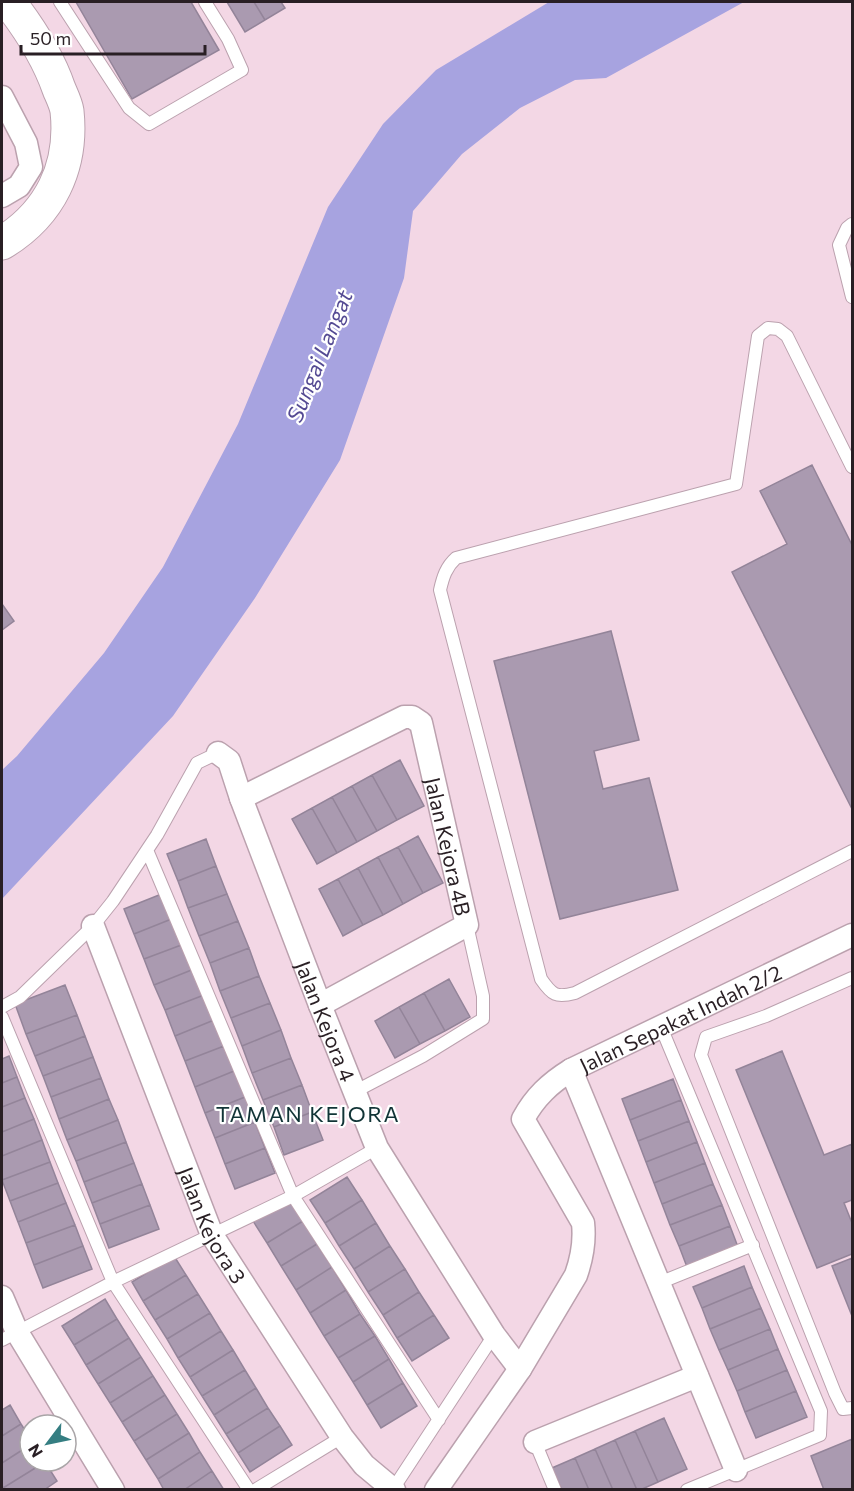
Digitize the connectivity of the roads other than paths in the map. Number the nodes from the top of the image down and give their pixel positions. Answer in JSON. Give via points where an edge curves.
{"nodes":[{"id":1,"x":9,"y":2,"type":"edge"},
{"id":2,"x":60,"y":2,"type":"edge"},
{"id":3,"x":205,"y":2,"type":"edge"},
{"id":4,"x":2,"y":97,"type":"edge"},
{"id":5,"x":2,"y":196,"type":"edge"},
{"id":6,"x":852,"y":224,"type":"edge"},
{"id":7,"x":2,"y":243,"type":"edge"},
{"id":8,"x":852,"y":297,"type":"edge"},
{"id":9,"x":852,"y":466,"type":"edge"},
{"id":10,"x":218,"y":753,"type":"joint"},
{"id":11,"x":241,"y":798,"type":"junction"},
{"id":12,"x":147,"y":850,"type":"junction"},
{"id":13,"x":852,"y":851,"type":"edge"},
{"id":14,"x":467,"y":925,"type":"junction"},
{"id":15,"x":93,"y":926,"type":"junction"},
{"id":16,"x":852,"y":935,"type":"edge"},
{"id":17,"x":852,"y":978,"type":"edge"},
{"id":18,"x":320,"y":1005,"type":"junction"},
{"id":19,"x":2,"y":1007,"type":"edge"},
{"id":20,"x":2,"y":1017,"type":"edge"},
{"id":21,"x":661,"y":1026,"type":"junction"},
{"id":22,"x":571,"y":1070,"type":"junction"},
{"id":23,"x":354,"y":1092,"type":"junction"},
{"id":24,"x":377,"y":1148,"type":"junction"},
{"id":25,"x":293,"y":1196,"type":"junction"},
{"id":26,"x":212,"y":1235,"type":"junction"},
{"id":27,"x":753,"y":1245,"type":"junction"},
{"id":28,"x":113,"y":1282,"type":"junction"},
{"id":29,"x":659,"y":1283,"type":"junction"},
{"id":30,"x":2,"y":1298,"type":"edge"},
{"id":31,"x":494,"y":1335,"type":"junction"},
{"id":32,"x":9,"y":1336,"type":"edge"},
{"id":33,"x":520,"y":1369,"type":"junction"},
{"id":34,"x":697,"y":1376,"type":"junction"},
{"id":35,"x":852,"y":1408,"type":"edge"},
{"id":36,"x":439,"y":1420,"type":"junction"},
{"id":37,"x":342,"y":1437,"type":"junction"},
{"id":38,"x":535,"y":1442,"type":"joint"},
{"id":39,"x":736,"y":1470,"type":"junction"},
{"id":40,"x":393,"y":1489,"type":"edge"},
{"id":41,"x":113,"y":1490,"type":"edge"},
{"id":42,"x":249,"y":1490,"type":"edge"},
{"id":43,"x":255,"y":1490,"type":"edge"},
{"id":44,"x":435,"y":1490,"type":"edge"},
{"id":45,"x":555,"y":1490,"type":"edge"},
{"id":46,"x":687,"y":1490,"type":"edge"}],
"edges":[{"from":1,"to":7,"type":"street","via":[[50,62],[67,109],[66,156],[62,175],[46,203]]},
{"from":2,"to":3,"type":"lane","via":[[129,108],[149,124],[242,70]]},
{"from":4,"to":5,"type":"street","via":[[26,143],[31,167],[19,186]]},
{"from":6,"to":8,"type":"lane","via":[[839,245]]},
{"from":9,"to":13,"type":"lane","via":[[787,336],[768,328],[758,336],[736,484],[456,558],[449,564],[440,590],[541,979],[551,993],[575,993]]},
{"from":10,"to":11,"type":"street","name":"Jalan Kejora 4","via":[[230,761]]},
{"from":10,"to":12,"type":"lane","via":[[197,763]]},
{"from":11,"to":14,"type":"street","name":"Jalan Kejora 4B","via":[[404,717],[412,717],[421,723]]},
{"from":11,"to":18,"type":"street","name":"Jalan Kejora 4"},
{"from":12,"to":15,"type":"lane"},
{"from":12,"to":25,"type":"lane"},
{"from":14,"to":18,"type":"street"},
{"from":14,"to":23,"type":"lane","name":"Jalan Kejora 4B","via":[[483,996],[483,1019]]},
{"from":15,"to":19,"type":"lane","via":[[20,996]]},
{"from":15,"to":26,"type":"street","name":"Jalan Kejora 3"},
{"from":16,"to":21,"type":"street","name":"Jalan Sepakat Indah 2/2"},
{"from":17,"to":35,"type":"lane","via":[[766,1016],[706,1037],[701,1055],[835,1393],[843,1409]]},
{"from":18,"to":23,"type":"street","name":"Jalan Kejora 4"},
{"from":20,"to":28,"type":"lane"},
{"from":21,"to":22,"type":"street","name":"Jalan Sepakat Indah 2/2"},
{"from":21,"to":27,"type":"lane"},
{"from":22,"to":29,"type":"street"},
{"from":22,"to":33,"type":"street","name":"Jalan Sepakat Indah 2/2","via":[[540,1092],[523,1119],[583,1223],[582,1260]]},
{"from":23,"to":24,"type":"street","name":"Jalan Kejora 4"},
{"from":24,"to":25,"type":"lane"},
{"from":24,"to":31,"type":"street","name":"Jalan Kejora 4"},
{"from":25,"to":26,"type":"lane"},
{"from":25,"to":36,"type":"lane"},
{"from":26,"to":28,"type":"lane"},
{"from":26,"to":37,"type":"street","name":"Jalan Kejora 3"},
{"from":27,"to":29,"type":"lane"},
{"from":27,"to":39,"type":"lane","via":[[821,1411],[820,1435]]},
{"from":28,"to":32,"type":"lane"},
{"from":28,"to":42,"type":"lane"},
{"from":29,"to":34,"type":"street"},
{"from":30,"to":32,"type":"street"},
{"from":31,"to":33,"type":"street","name":"Jalan Kejora 4"},
{"from":31,"to":36,"type":"lane"},
{"from":32,"to":41,"type":"street"},
{"from":33,"to":44,"type":"street"},
{"from":34,"to":38,"type":"street"},
{"from":34,"to":39,"type":"street"},
{"from":36,"to":40,"type":"lane"},
{"from":37,"to":40,"type":"street","name":"Jalan Kejora 3","via":[[364,1465]]},
{"from":37,"to":43,"type":"lane"},
{"from":38,"to":45,"type":"lane"},
{"from":39,"to":46,"type":"lane"}]}
